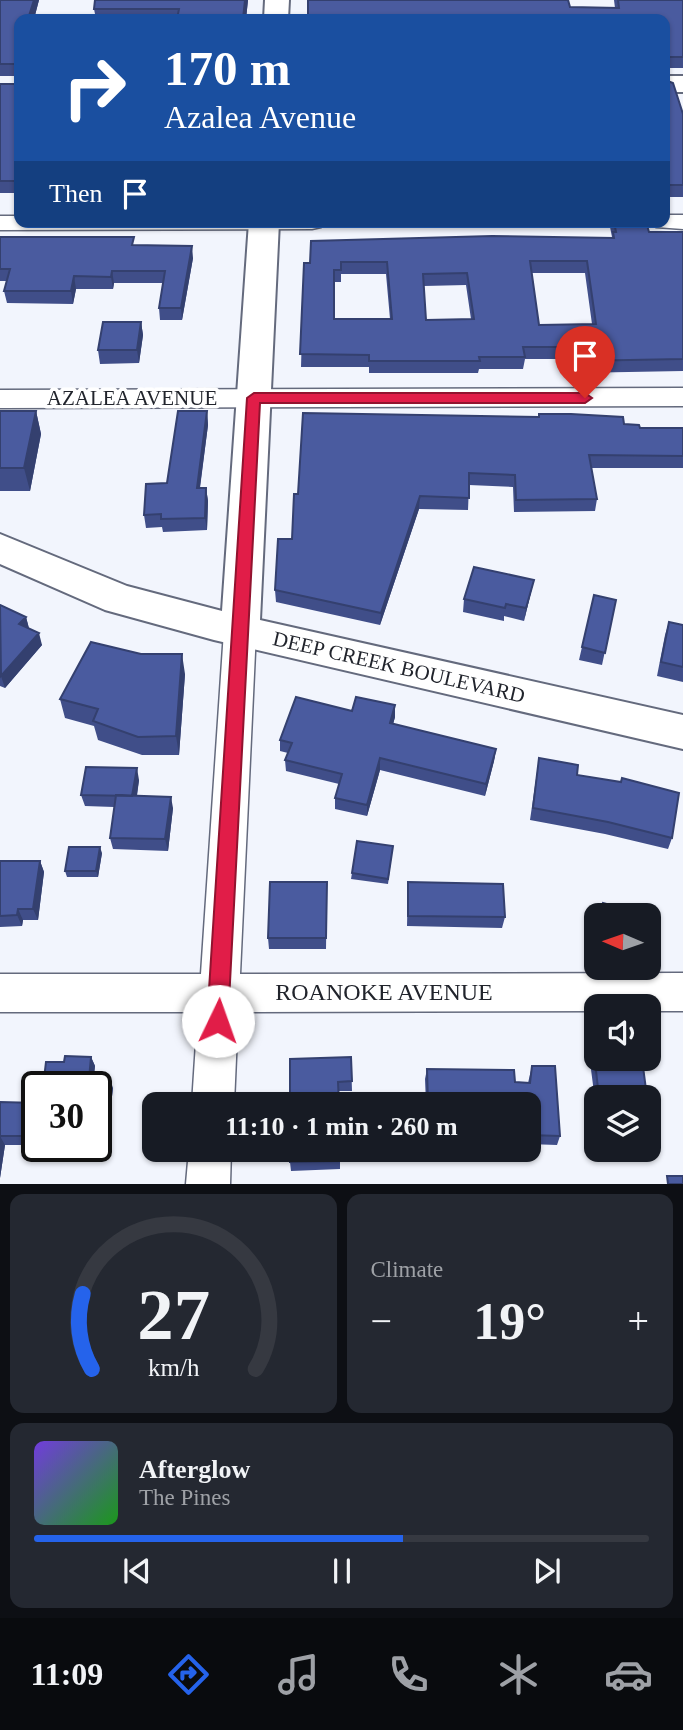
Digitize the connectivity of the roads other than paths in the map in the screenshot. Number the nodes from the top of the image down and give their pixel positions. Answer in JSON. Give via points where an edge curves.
{"nodes":[{"id":1,"x":264,"y":228,"type":"edge"},
{"id":2,"x":683,"y":397,"type":"edge"},
{"id":3,"x":254,"y":398,"type":"junction"},
{"id":4,"x":0,"y":399,"type":"edge"},
{"id":5,"x":0,"y":548,"type":"edge"},
{"id":6,"x":240,"y":631,"type":"junction"},
{"id":7,"x":683,"y":732,"type":"edge"},
{"id":8,"x":683,"y":992,"type":"edge"},
{"id":9,"x":0,"y":993,"type":"edge"},
{"id":10,"x":219,"y":993,"type":"junction"},
{"id":11,"x":214,"y":1092,"type":"edge"},
{"id":12,"x":209,"y":1162,"type":"edge"},
{"id":13,"x":208,"y":1184,"type":"edge"}],
"edges":[{"from":1,"to":3,"type":"street"},
{"from":2,"to":3,"type":"street","name":"AZALEA AVENUE"},
{"from":3,"to":4,"type":"street","name":"AZALEA AVENUE"},
{"from":3,"to":6,"type":"street"},
{"from":5,"to":6,"type":"street","name":"DEEP CREEK BOULEVARD","via":[[119,599]]},
{"from":6,"to":7,"type":"street","name":"DEEP CREEK BOULEVARD"},
{"from":6,"to":10,"type":"street"},
{"from":8,"to":10,"type":"street","name":"ROANOKE AVENUE"},
{"from":9,"to":10,"type":"street","name":"ROANOKE AVENUE"},
{"from":10,"to":11,"type":"street"},
{"from":12,"to":13,"type":"street"}]}
